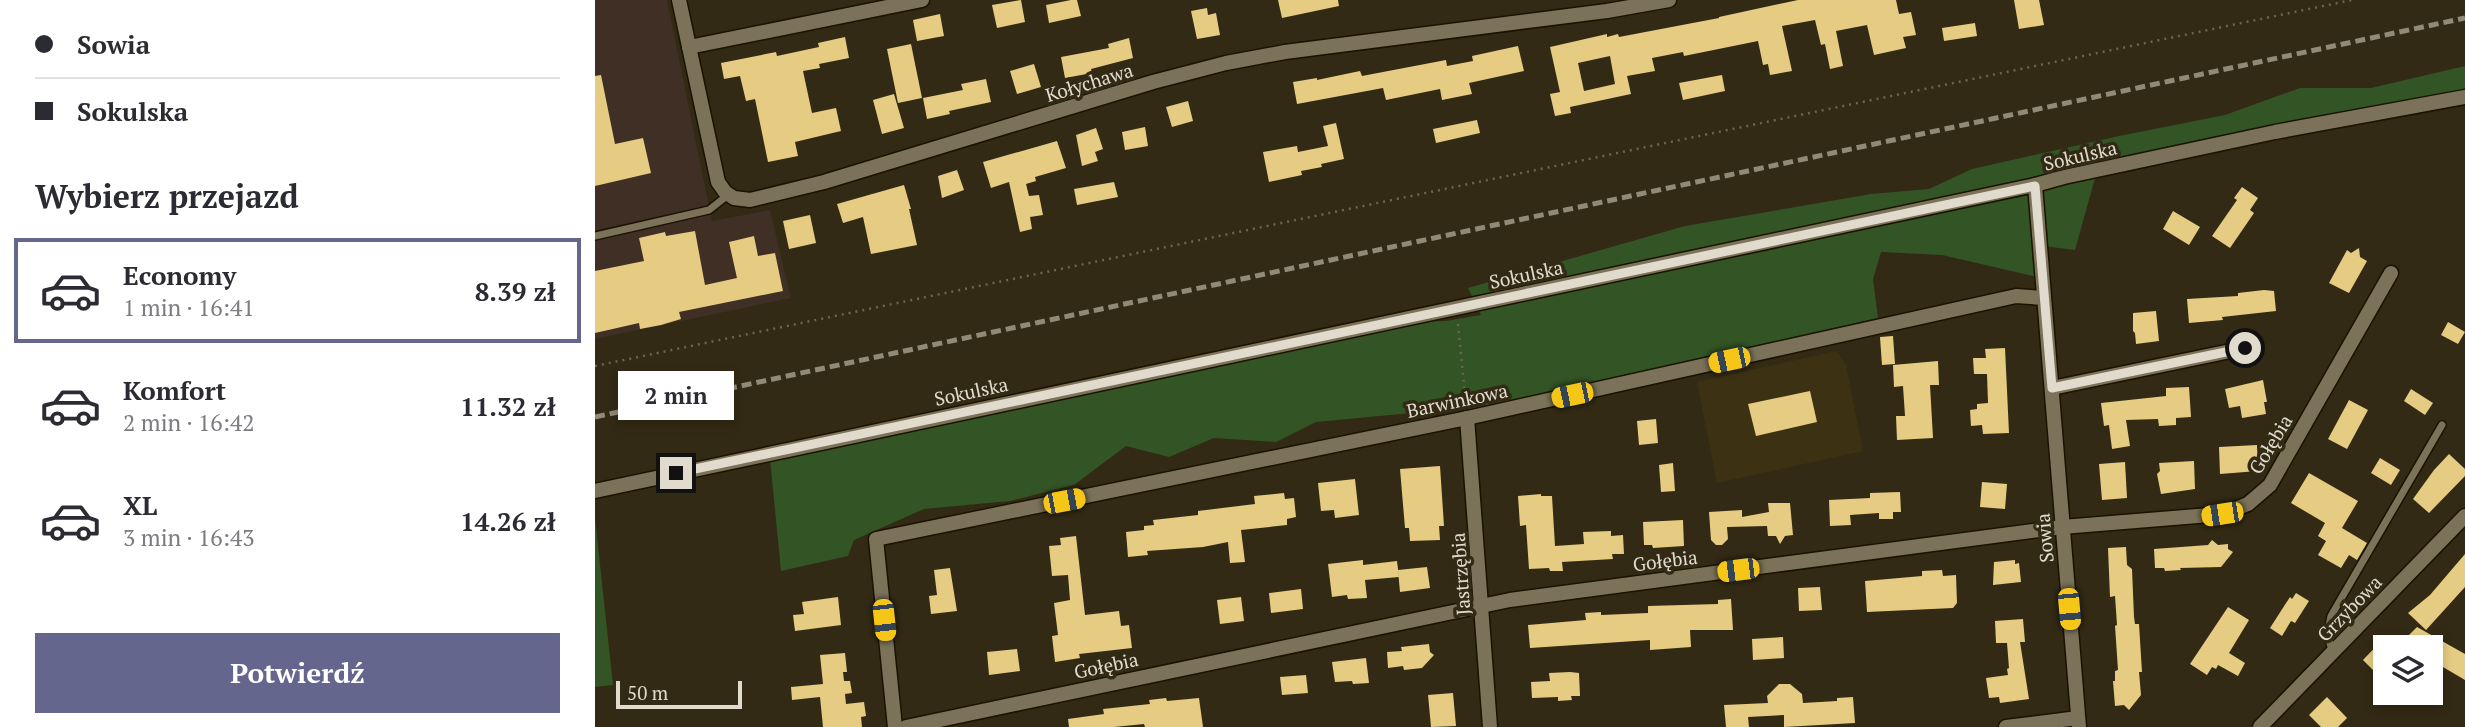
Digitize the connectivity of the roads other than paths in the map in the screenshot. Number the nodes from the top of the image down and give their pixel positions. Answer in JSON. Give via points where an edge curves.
{"nodes":[{"id":1,"x":680,"y":0,"type":"edge"},
{"id":2,"x":922,"y":0,"type":"edge"},
{"id":3,"x":1669,"y":0,"type":"edge"},
{"id":4,"x":689,"y":47,"type":"junction"},
{"id":5,"x":2465,"y":97,"type":"edge"},
{"id":6,"x":2035,"y":186,"type":"junction"},
{"id":7,"x":729,"y":195,"type":"junction"},
{"id":8,"x":595,"y":236,"type":"edge"},
{"id":9,"x":2391,"y":273,"type":"dead end"},
{"id":10,"x":2044,"y":298,"type":"junction"},
{"id":11,"x":2245,"y":348,"type":"dead end"},
{"id":12,"x":2052,"y":388,"type":"junction"},
{"id":13,"x":1467,"y":418,"type":"junction"},
{"id":14,"x":2442,"y":425,"type":"dead end"},
{"id":15,"x":595,"y":491,"type":"edge"},
{"id":16,"x":2465,"y":516,"type":"edge"},
{"id":17,"x":2062,"y":527,"type":"junction"},
{"id":18,"x":1482,"y":606,"type":"junction"},
{"id":19,"x":2333,"y":652,"type":"junction"},
{"id":20,"x":2078,"y":722,"type":"edge"},
{"id":21,"x":895,"y":727,"type":"edge"},
{"id":22,"x":906,"y":727,"type":"edge"},
{"id":23,"x":1490,"y":727,"type":"edge"},
{"id":24,"x":2006,"y":727,"type":"edge"},
{"id":25,"x":2260,"y":727,"type":"edge"}],
"edges":[{"from":1,"to":4,"type":"street"},
{"from":2,"to":4,"type":"street"},
{"from":3,"to":7,"type":"street","name":"Kołychawa","via":[[1226,63],[824,182],[750,200]]},
{"from":4,"to":7,"type":"street","via":[[716,176]]},
{"from":5,"to":6,"type":"street","name":"Sokulska","via":[[2275,132]]},
{"from":6,"to":10,"type":"street","name":"Sowia"},
{"from":6,"to":15,"type":"street","name":"Sokulska"},
{"from":7,"to":8,"type":"lane","via":[[709,210]]},
{"from":9,"to":17,"type":"street","name":"Gołębia","via":[[2270,485],[2258,498],[2222,514]]},
{"from":10,"to":12,"type":"street","name":"Sowia"},
{"from":10,"to":13,"type":"street","name":"Barwinkowa","via":[[2016,296]]},
{"from":11,"to":12,"type":"street"},
{"from":12,"to":17,"type":"street","name":"Sowia"},
{"from":13,"to":18,"type":"street","name":"Jastrzębia"},
{"from":13,"to":21,"type":"street","name":"Barwinkowa","via":[[876,539]]},
{"from":14,"to":19,"type":"lane","via":[[2331,616],[2327,635]]},
{"from":16,"to":19,"type":"street","name":"Grzybowa"},
{"from":17,"to":18,"type":"street","name":"Gołębia"},
{"from":17,"to":20,"type":"street","name":"Sowia"},
{"from":18,"to":22,"type":"street","name":"Gołębia"},
{"from":18,"to":23,"type":"street","name":"Jastrzębia"},
{"from":19,"to":25,"type":"street","name":"Grzybowa"},
{"from":20,"to":24,"type":"street"}]}
